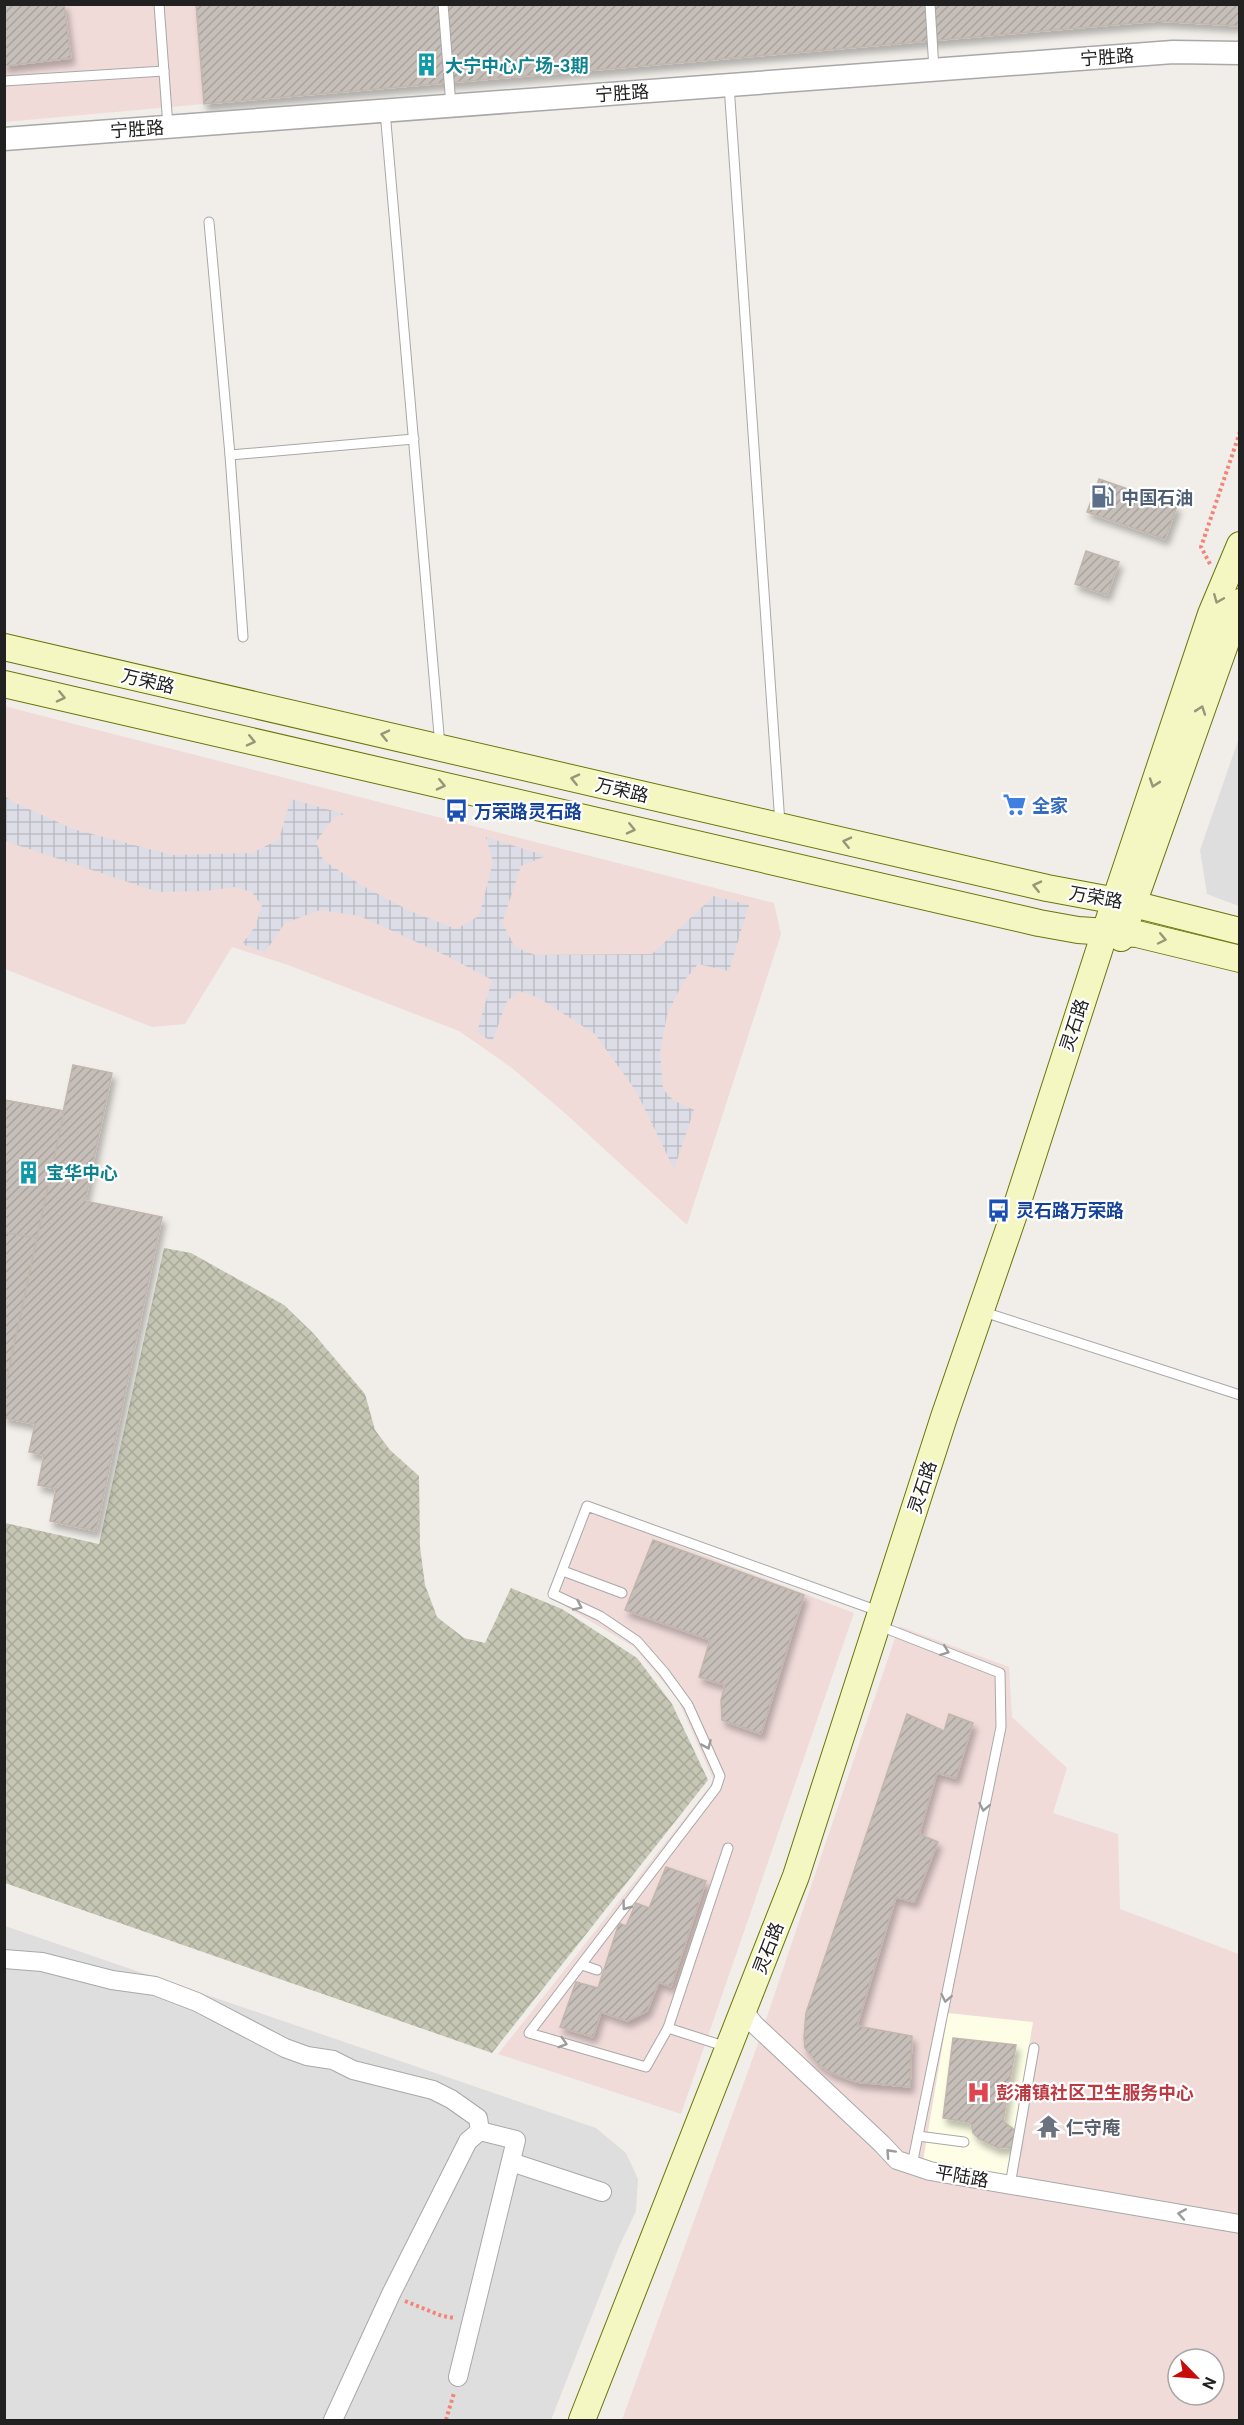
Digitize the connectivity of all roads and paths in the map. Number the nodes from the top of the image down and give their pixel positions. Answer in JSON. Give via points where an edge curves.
{"nodes":[{"id":1,"x":159,"y":4,"type":"edge"},
{"id":2,"x":443,"y":4,"type":"edge"},
{"id":3,"x":930,"y":4,"type":"edge"},
{"id":4,"x":1239,"y":53,"type":"edge"},
{"id":5,"x":934,"y":70,"type":"junction"},
{"id":6,"x":164,"y":71,"type":"junction"},
{"id":7,"x":4,"y":81,"type":"edge"},
{"id":8,"x":729,"y":85,"type":"junction"},
{"id":9,"x":451,"y":106,"type":"junction"},
{"id":10,"x":386,"y":111,"type":"junction"},
{"id":11,"x":168,"y":127,"type":"junction"},
{"id":12,"x":4,"y":139,"type":"edge"},
{"id":13,"x":209,"y":222,"type":"dead end"},
{"id":14,"x":1239,"y":432,"type":"edge"},
{"id":15,"x":414,"y":439,"type":"junction"},
{"id":16,"x":230,"y":455,"type":"junction"},
{"id":17,"x":1239,"y":545,"type":"edge"},
{"id":18,"x":1231,"y":595,"type":"edge"},
{"id":19,"x":243,"y":637,"type":"dead end"},
{"id":20,"x":4,"y":647,"type":"edge"},
{"id":21,"x":4,"y":684,"type":"edge"},
{"id":22,"x":441,"y":748,"type":"junction"},
{"id":23,"x":780,"y":827,"type":"junction"},
{"id":24,"x":1124,"y":902,"type":"junction"},
{"id":25,"x":1239,"y":931,"type":"edge"},
{"id":26,"x":1113,"y":933,"type":"junction"},
{"id":27,"x":1239,"y":959,"type":"edge"},
{"id":28,"x":993,"y":1315,"type":"junction"},
{"id":29,"x":1239,"y":1395,"type":"edge"},
{"id":30,"x":562,"y":1571,"type":"junction"},
{"id":31,"x":622,"y":1593,"type":"dead end"},
{"id":32,"x":886,"y":1621,"type":"junction"},
{"id":33,"x":728,"y":1848,"type":"dead end"},
{"id":34,"x":4,"y":1959,"type":"edge"},
{"id":35,"x":582,"y":1965,"type":"junction"},
{"id":36,"x":597,"y":1970,"type":"dead end"},
{"id":37,"x":749,"y":2018,"type":"junction"},
{"id":38,"x":668,"y":2028,"type":"junction"},
{"id":39,"x":730,"y":2048,"type":"junction"},
{"id":40,"x":1034,"y":2048,"type":"dead end"},
{"id":41,"x":480,"y":2131,"type":"junction"},
{"id":42,"x":918,"y":2136,"type":"junction"},
{"id":43,"x":964,"y":2142,"type":"dead end"},
{"id":44,"x":511,"y":2162,"type":"junction"},
{"id":45,"x":912,"y":2165,"type":"junction"},
{"id":46,"x":1010,"y":2185,"type":"junction"},
{"id":47,"x":602,"y":2192,"type":"dead end"},
{"id":48,"x":1239,"y":2224,"type":"edge"},
{"id":49,"x":391,"y":2294,"type":"junction"},
{"id":50,"x":470,"y":2328,"type":"junction"},
{"id":51,"x":458,"y":2377,"type":"joint"},
{"id":52,"x":333,"y":2421,"type":"edge"},
{"id":53,"x":446,"y":2421,"type":"edge"},
{"id":54,"x":582,"y":2421,"type":"edge"},
{"id":55,"x":599,"y":2421,"type":"edge"}],
"edges":[{"from":1,"to":6,"type":"lane"},
{"from":2,"to":9,"type":"lane"},
{"from":3,"to":5,"type":"lane"},
{"from":4,"to":5,"type":"street","name":"宁胜路","via":[[1173,52]]},
{"from":5,"to":8,"type":"street","name":"宁胜路"},
{"from":6,"to":7,"type":"lane"},
{"from":6,"to":11,"type":"lane"},
{"from":8,"to":9,"type":"street","name":"宁胜路"},
{"from":8,"to":23,"type":"lane"},
{"from":9,"to":10,"type":"street","name":"宁胜路"},
{"from":10,"to":11,"type":"street","name":"宁胜路"},
{"from":10,"to":15,"type":"lane"},
{"from":11,"to":12,"type":"street","name":"宁胜路"},
{"from":13,"to":16,"type":"lane"},
{"from":14,"to":18,"type":"path","via":[[1201,547]]},
{"from":15,"to":16,"type":"lane"},
{"from":15,"to":22,"type":"lane"},
{"from":16,"to":19,"type":"lane"},
{"from":17,"to":18,"type":"main road","name":"灵石路","one_way":true},
{"from":18,"to":24,"type":"main road","name":"灵石路"},
{"from":22,"to":20,"type":"main road","name":"万荣路","one_way":true},
{"from":21,"to":26,"type":"main road","name":"万荣路","one_way":true,"via":[[1039,924]]},
{"from":23,"to":22,"type":"main road","name":"万荣路","one_way":true},
{"from":24,"to":23,"type":"main road","name":"万荣路","one_way":true},
{"from":24,"to":25,"type":"main road","name":"万荣路"},
{"from":24,"to":26,"type":"main road","name":"灵石路"},
{"from":26,"to":27,"type":"main road","name":"万荣路","one_way":true,"via":[[1165,939]]},
{"from":26,"to":28,"type":"main road","name":"灵石路"},
{"from":26,"to":32,"type":"main road","name":"灵石路"},
{"from":28,"to":29,"type":"lane"},
{"from":28,"to":32,"type":"main road","name":"灵石路"},
{"from":30,"to":31,"type":"lane"},
{"from":30,"to":32,"type":"lane","via":[[587,1506]]},
{"from":30,"to":35,"type":"lane","one_way":true,"via":[[553,1594],[600,1616],[637,1641],[688,1705],[720,1776],[716,1788]]},
{"from":32,"to":37,"type":"main road","name":"灵石路"},
{"from":32,"to":42,"type":"lane","one_way":true,"via":[[1000,1673],[1000,1727]]},
{"from":33,"to":38,"type":"lane"},
{"from":34,"to":41,"type":"street","via":[[42,1962],[112,1980],[155,1986],[197,2002],[285,2048],[433,2090],[478,2118]]},
{"from":35,"to":36,"type":"lane"},
{"from":35,"to":38,"type":"lane","one_way":true,"via":[[529,2033],[646,2067]]},
{"from":37,"to":39,"type":"main road","name":"灵石路"},
{"from":45,"to":37,"type":"street","name":"平陆路","one_way":true,"via":[[897,2160]]},
{"from":37,"to":55,"type":"main road","name":"灵石路"},
{"from":38,"to":39,"type":"lane"},
{"from":39,"to":54,"type":"main road","name":"灵石路"},
{"from":40,"to":46,"type":"lane"},
{"from":41,"to":44,"type":"street","via":[[516,2140]]},
{"from":41,"to":49,"type":"street","via":[[468,2142]]},
{"from":42,"to":43,"type":"lane"},
{"from":42,"to":45,"type":"lane"},
{"from":44,"to":47,"type":"street"},
{"from":44,"to":50,"type":"street"},
{"from":45,"to":46,"type":"street","name":"平陆路"},
{"from":48,"to":46,"type":"street","name":"平陆路","one_way":true},
{"from":49,"to":50,"type":"path","via":[[457,2319]]},
{"from":49,"to":52,"type":"street"},
{"from":50,"to":51,"type":"street"},
{"from":51,"to":53,"type":"path"}]}
